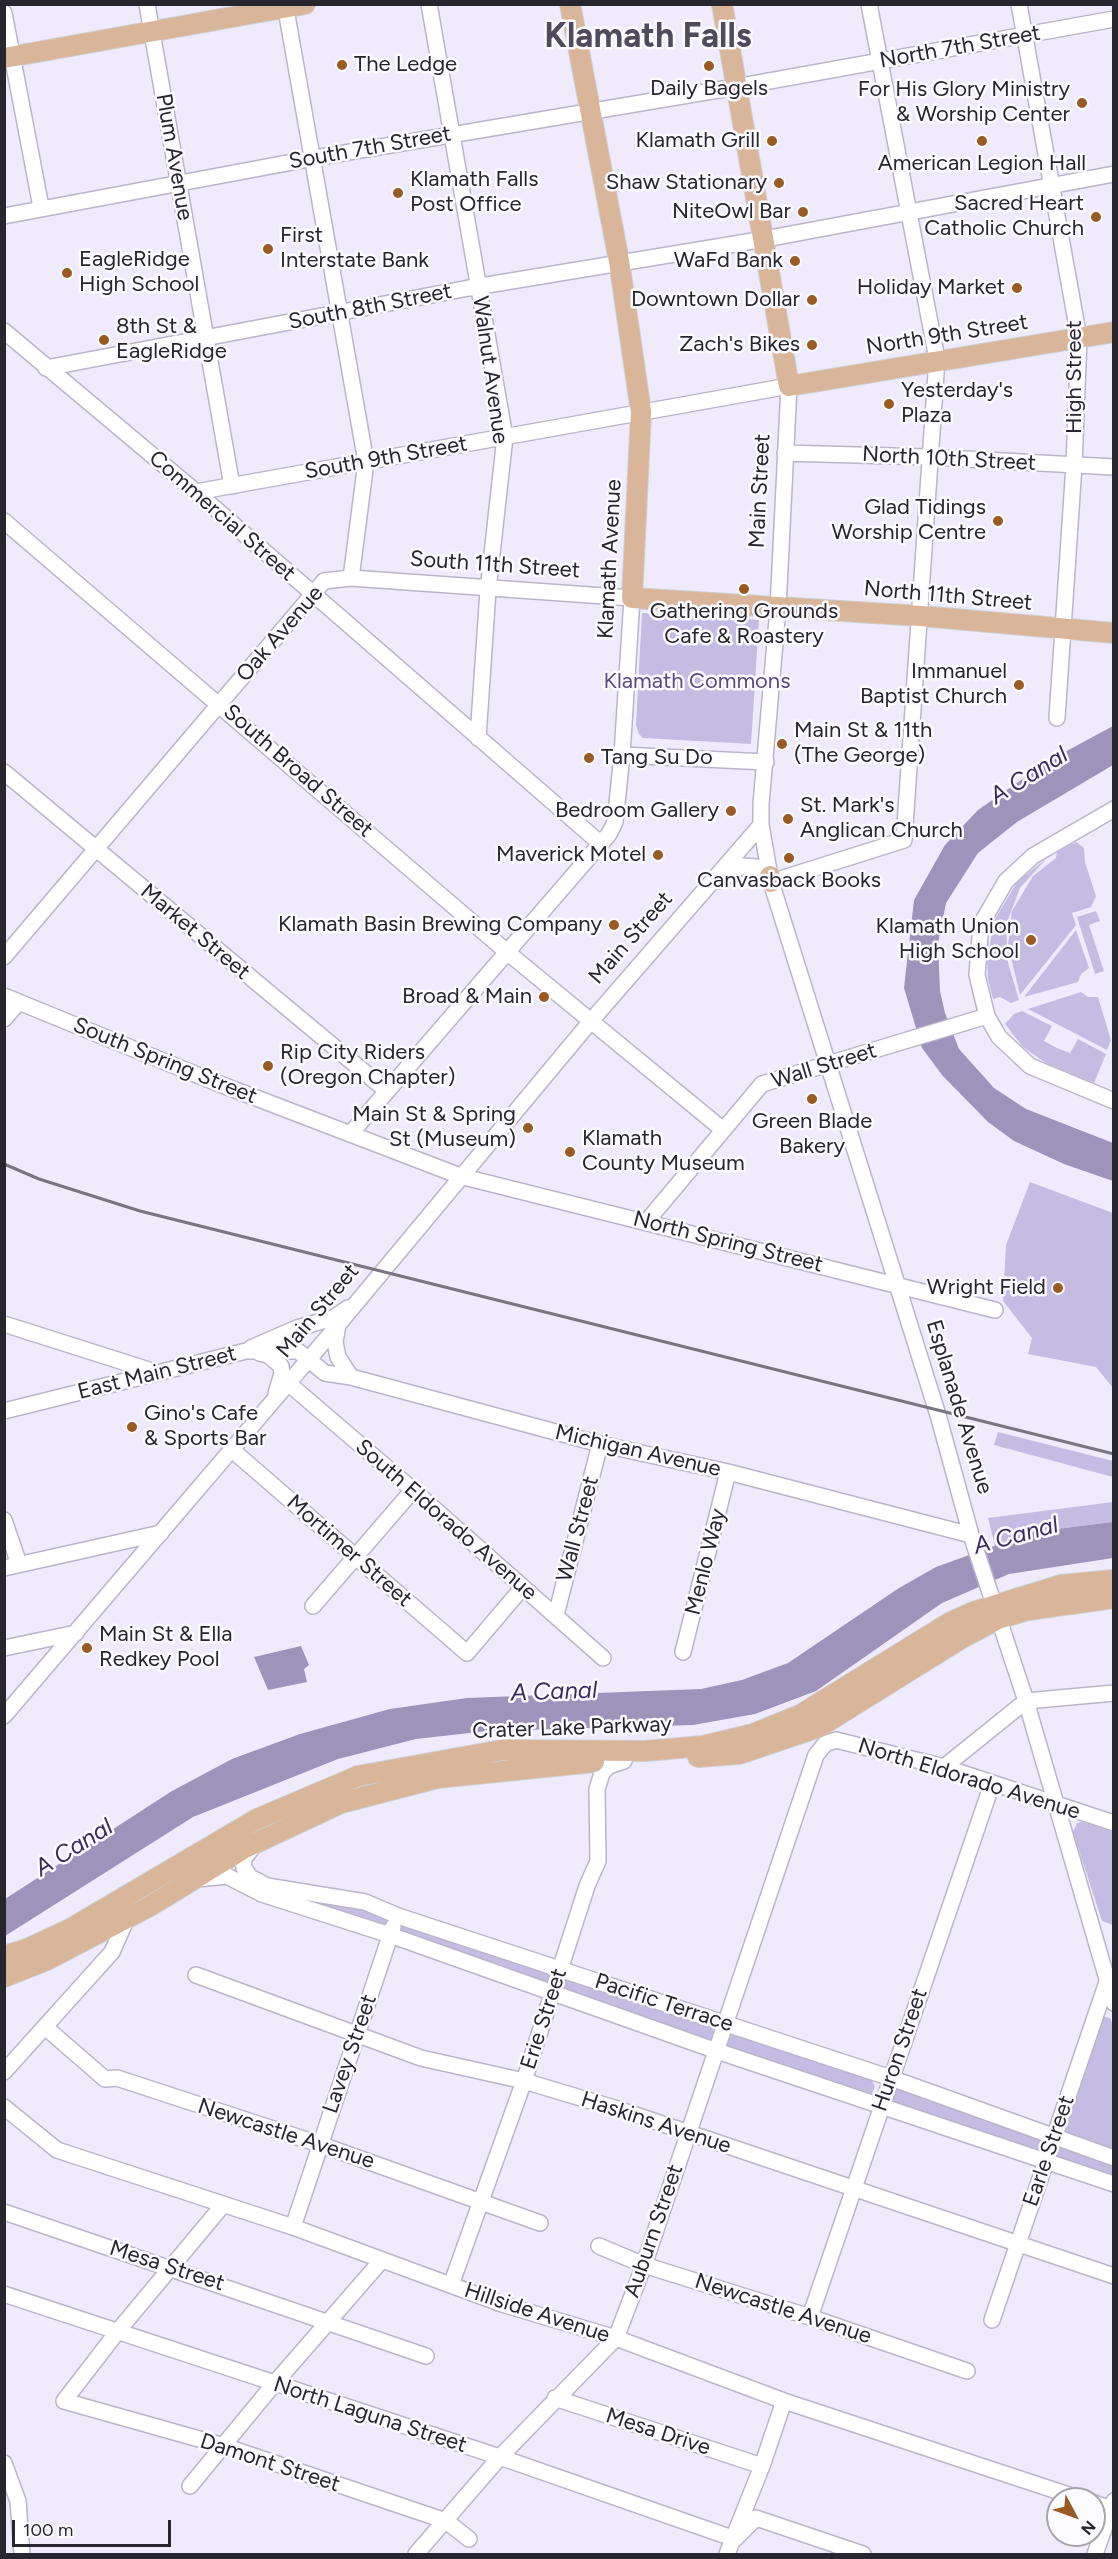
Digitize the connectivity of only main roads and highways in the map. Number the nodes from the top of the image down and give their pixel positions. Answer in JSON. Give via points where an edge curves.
{"nodes":[{"id":1,"x":570,"y":4,"type":"edge"},
{"id":2,"x":722,"y":4,"type":"edge"},
{"id":3,"x":292,"y":6,"type":"edge"},
{"id":4,"x":8,"y":58,"type":"edge"},
{"id":5,"x":1113,"y":332,"type":"edge"},
{"id":6,"x":789,"y":386,"type":"joint"},
{"id":7,"x":632,"y":598,"type":"joint"},
{"id":8,"x":778,"y":608,"type":"joint"},
{"id":9,"x":1113,"y":633,"type":"edge"},
{"id":10,"x":1113,"y":1580,"type":"edge"},
{"id":11,"x":1113,"y":1598,"type":"edge"},
{"id":12,"x":993,"y":1603,"type":"junction"},
{"id":13,"x":4,"y":1956,"type":"edge"},
{"id":14,"x":4,"y":1977,"type":"edge"}],
"edges":[{"from":1,"to":7,"type":"main road","name":"Klamath Avenue","via":[[620,261],[641,412]]},
{"from":2,"to":6,"type":"main road","name":"Main Street"},
{"from":3,"to":4,"type":"main road"},
{"from":5,"to":6,"type":"main road","name":"North 9th Street"},
{"from":7,"to":8,"type":"main road","name":"South 11th Street"},
{"from":8,"to":9,"type":"main road","name":"North 11th Street"},
{"from":10,"to":12,"type":"main road","name":"Crater Lake Parkway","via":[[1061,1585]]},
{"from":11,"to":12,"type":"main road","name":"Crater Lake Parkway","via":[[1028,1610]]},
{"from":12,"to":13,"type":"main road","name":"Crater Lake Parkway","via":[[949,1623],[800,1715],[753,1734],[703,1746],[645,1751],[502,1750],[358,1776],[257,1820],[70,1929]]},
{"from":12,"to":14,"type":"main road","name":"Crater Lake Parkway","via":[[962,1638],[819,1727],[739,1754],[549,1765],[437,1778],[341,1803],[256,1842],[47,1960]]}]}
